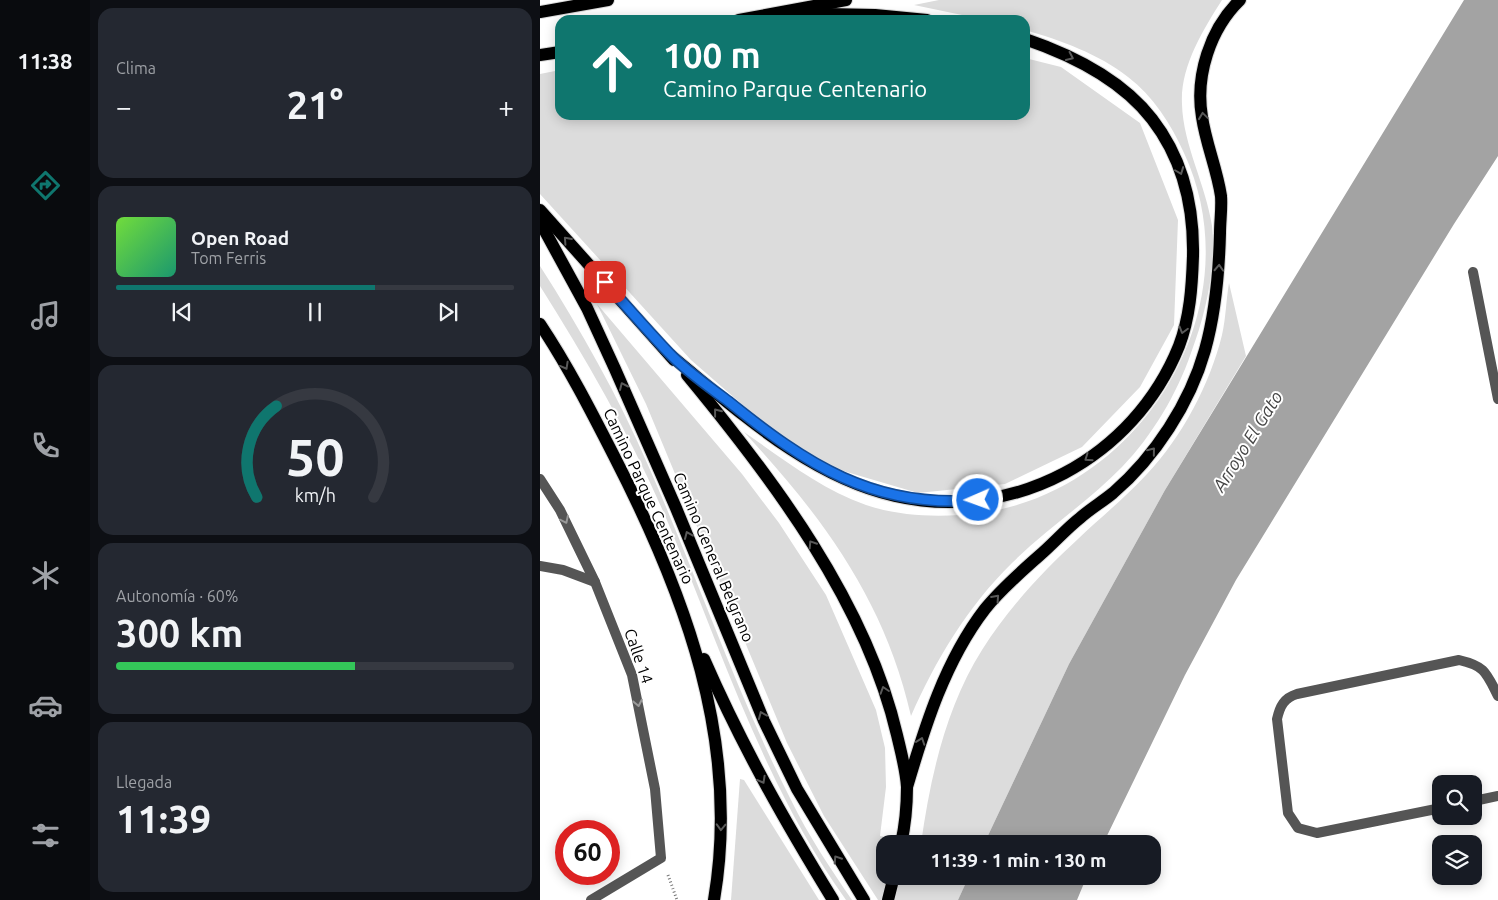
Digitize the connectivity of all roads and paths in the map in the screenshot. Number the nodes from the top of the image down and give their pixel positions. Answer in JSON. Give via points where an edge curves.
{"nodes":[{"id":1,"x":608,"y":0,"type":"edge"},
{"id":2,"x":846,"y":0,"type":"edge"},
{"id":3,"x":1240,"y":0,"type":"edge"},
{"id":4,"x":540,"y":12,"type":"edge"},
{"id":5,"x":779,"y":13,"type":"junction"},
{"id":6,"x":768,"y":15,"type":"edge"},
{"id":7,"x":875,"y":15,"type":"edge"},
{"id":8,"x":1030,"y":41,"type":"edge"},
{"id":9,"x":555,"y":53,"type":"edge"},
{"id":10,"x":540,"y":55,"type":"edge"},
{"id":11,"x":540,"y":210,"type":"edge"},
{"id":12,"x":540,"y":222,"type":"edge"},
{"id":13,"x":1473,"y":272,"type":"dead end"},
{"id":14,"x":540,"y":324,"type":"edge"},
{"id":15,"x":670,"y":355,"type":"junction"},
{"id":16,"x":1498,"y":399,"type":"edge"},
{"id":17,"x":540,"y":479,"type":"edge"},
{"id":18,"x":540,"y":566,"type":"edge"},
{"id":19,"x":595,"y":582,"type":"junction"},
{"id":20,"x":676,"y":592,"type":"junction"},
{"id":21,"x":1498,"y":696,"type":"edge"},
{"id":22,"x":907,"y":787,"type":"junction"},
{"id":23,"x":1498,"y":796,"type":"edge"},
{"id":24,"x":1482,"y":799,"type":"edge"},
{"id":25,"x":1432,"y":810,"type":"edge"},
{"id":26,"x":902,"y":835,"type":"edge"},
{"id":27,"x":661,"y":858,"type":"junction"},
{"id":28,"x":892,"y":885,"type":"edge"},
{"id":29,"x":591,"y":900,"type":"edge"},
{"id":30,"x":677,"y":900,"type":"edge"},
{"id":31,"x":714,"y":900,"type":"edge"},
{"id":32,"x":833,"y":900,"type":"edge"},
{"id":33,"x":864,"y":900,"type":"edge"},
{"id":34,"x":888,"y":900,"type":"edge"}],
"edges":[{"from":1,"to":4,"type":"main road"},
{"from":2,"to":5,"type":"main road"},
{"from":22,"to":3,"type":"main road","one_way":true,"via":[[930,716],[964,638],[1009,583],[1140,466],[1179,411],[1193,382],[1205,350],[1213,313],[1219,273],[1221,198],[1202,116],[1201,78],[1210,42],[1223,19]]},
{"from":5,"to":6,"type":"main road"},
{"from":5,"to":7,"type":"main road"},
{"from":8,"to":15,"type":"main road","one_way":true,"via":[[1076,60],[1130,96],[1151,117],[1166,139],[1187,188],[1192,213],[1193,265],[1188,316],[1179,345],[1153,395],[1110,441],[1068,471],[1020,493],[964,502],[931,502],[893,496],[806,460]]},
{"from":9,"to":10,"type":"main road"},
{"from":15,"to":11,"type":"main road","one_way":true},
{"from":33,"to":12,"type":"main road","name":"Camino General Belgrano","one_way":true,"via":[[832,850],[781,756],[619,377],[587,308]]},
{"from":13,"to":16,"type":"street"},
{"from":14,"to":20,"type":"main road","name":"Camino Parque Centenario","one_way":true,"via":[[584,399],[634,496]]},
{"from":22,"to":15,"type":"main road","one_way":true,"via":[[893,718],[878,672],[820,556],[738,439]]},
{"from":17,"to":19,"type":"street","name":"Calle 14","one_way":true,"via":[[560,510]]},
{"from":18,"to":19,"type":"street","via":[[563,570]]},
{"from":19,"to":27,"type":"street","name":"Calle 14","one_way":true,"via":[[632,675],[655,789]]},
{"from":20,"to":31,"type":"main road","name":"Camino Parque Centenario","one_way":true,"via":[[704,683],[721,772],[722,826]]},
{"from":20,"to":32,"type":"main road","one_way":true,"via":[[733,726],[784,820]]},
{"from":21,"to":25,"type":"street","via":[[1488,675],[1477,664],[1459,660],[1297,694],[1288,697],[1280,708],[1278,719],[1288,813],[1298,828],[1317,833]]},
{"from":22,"to":26,"type":"main road"},
{"from":23,"to":24,"type":"street"},
{"from":27,"to":29,"type":"street"},
{"from":27,"to":30,"type":"path"},
{"from":28,"to":34,"type":"main road"}]}
